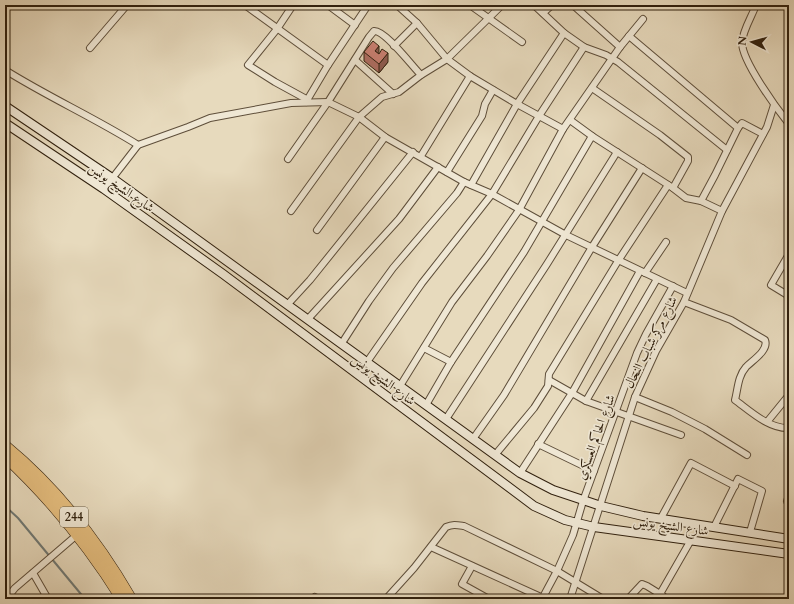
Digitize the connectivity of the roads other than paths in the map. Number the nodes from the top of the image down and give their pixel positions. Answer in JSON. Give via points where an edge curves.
{"nodes":[{"id":1,"x":126,"y":5,"type":"edge"},
{"id":2,"x":245,"y":5,"type":"edge"},
{"id":3,"x":293,"y":5,"type":"edge"},
{"id":4,"x":328,"y":5,"type":"edge"},
{"id":5,"x":368,"y":5,"type":"edge"},
{"id":6,"x":397,"y":5,"type":"edge"},
{"id":7,"x":470,"y":5,"type":"edge"},
{"id":8,"x":502,"y":5,"type":"edge"},
{"id":9,"x":534,"y":5,"type":"edge"},
{"id":10,"x":552,"y":5,"type":"edge"},
{"id":11,"x":573,"y":5,"type":"edge"},
{"id":12,"x":756,"y":5,"type":"edge"},
{"id":13,"x":543,"y":13,"type":"junction"},
{"id":14,"x":489,"y":18,"type":"junction"},
{"id":15,"x":643,"y":19,"type":"dead end"},
{"id":16,"x":417,"y":23,"type":"junction"},
{"id":17,"x":355,"y":24,"type":"junction"},
{"id":18,"x":277,"y":29,"type":"junction"},
{"id":19,"x":564,"y":33,"type":"junction"},
{"id":20,"x":629,"y":36,"type":"junction"},
{"id":21,"x":522,"y":42,"type":"dead end"},
{"id":22,"x":394,"y":46,"type":"junction"},
{"id":23,"x":584,"y":47,"type":"junction"},
{"id":24,"x":620,"y":47,"type":"junction"},
{"id":25,"x":90,"y":48,"type":"dead end"},
{"id":26,"x":447,"y":59,"type":"junction"},
{"id":27,"x":613,"y":59,"type":"junction"},
{"id":28,"x":355,"y":60,"type":"junction"},
{"id":29,"x":328,"y":65,"type":"junction"},
{"id":30,"x":5,"y":70,"type":"edge"},
{"id":31,"x":420,"y":76,"type":"junction"},
{"id":32,"x":470,"y":76,"type":"junction"},
{"id":33,"x":592,"y":88,"type":"junction"},
{"id":34,"x":493,"y":90,"type":"junction"},
{"id":35,"x":393,"y":94,"type":"junction"},
{"id":36,"x":307,"y":101,"type":"junction"},
{"id":37,"x":328,"y":102,"type":"junction"},
{"id":38,"x":516,"y":104,"type":"junction"},
{"id":39,"x":5,"y":106,"type":"edge"},
{"id":40,"x":774,"y":106,"type":"junction"},
{"id":41,"x":539,"y":116,"type":"junction"},
{"id":42,"x":359,"y":117,"type":"junction"},
{"id":43,"x":570,"y":120,"type":"junction"},
{"id":44,"x":5,"y":123,"type":"edge"},
{"id":45,"x":789,"y":124,"type":"edge"},
{"id":46,"x":738,"y":128,"type":"junction"},
{"id":47,"x":563,"y":129,"type":"junction"},
{"id":48,"x":763,"y":134,"type":"junction"},
{"id":49,"x":592,"y":136,"type":"junction"},
{"id":50,"x":385,"y":137,"type":"junction"},
{"id":51,"x":138,"y":145,"type":"junction"},
{"id":52,"x":727,"y":150,"type":"junction"},
{"id":53,"x":413,"y":152,"type":"junction"},
{"id":54,"x":617,"y":152,"type":"junction"},
{"id":55,"x":421,"y":156,"type":"junction"},
{"id":56,"x":288,"y":159,"type":"dead end"},
{"id":57,"x":438,"y":167,"type":"junction"},
{"id":58,"x":642,"y":168,"type":"junction"},
{"id":59,"x":447,"y":172,"type":"junction"},
{"id":60,"x":112,"y":178,"type":"junction"},
{"id":61,"x":464,"y":182,"type":"junction"},
{"id":62,"x":471,"y":185,"type":"junction"},
{"id":63,"x":670,"y":186,"type":"junction"},
{"id":64,"x":104,"y":189,"type":"junction"},
{"id":65,"x":492,"y":194,"type":"junction"},
{"id":66,"x":701,"y":201,"type":"junction"},
{"id":67,"x":519,"y":210,"type":"junction"},
{"id":68,"x":722,"y":210,"type":"junction"},
{"id":69,"x":291,"y":211,"type":"dead end"},
{"id":70,"x":541,"y":222,"type":"junction"},
{"id":71,"x":317,"y":230,"type":"dead end"},
{"id":72,"x":566,"y":235,"type":"junction"},
{"id":73,"x":666,"y":242,"type":"dead end"},
{"id":74,"x":592,"y":247,"type":"junction"},
{"id":75,"x":789,"y":254,"type":"edge"},
{"id":76,"x":618,"y":261,"type":"junction"},
{"id":77,"x":642,"y":272,"type":"junction"},
{"id":78,"x":658,"y":279,"type":"junction"},
{"id":79,"x":673,"y":286,"type":"junction"},
{"id":80,"x":687,"y":293,"type":"junction"},
{"id":81,"x":789,"y":296,"type":"edge"},
{"id":82,"x":684,"y":302,"type":"junction"},
{"id":83,"x":288,"y":304,"type":"junction"},
{"id":84,"x":298,"y":312,"type":"junction"},
{"id":85,"x":308,"y":319,"type":"junction"},
{"id":86,"x":289,"y":323,"type":"junction"},
{"id":87,"x":342,"y":343,"type":"junction"},
{"id":88,"x":424,"y":348,"type":"junction"},
{"id":89,"x":367,"y":362,"type":"junction"},
{"id":90,"x":451,"y":362,"type":"junction"},
{"id":91,"x":549,"y":380,"type":"junction"},
{"id":92,"x":400,"y":386,"type":"junction"},
{"id":93,"x":572,"y":393,"type":"junction"},
{"id":94,"x":789,"y":395,"type":"edge"},
{"id":95,"x":635,"y":397,"type":"junction"},
{"id":96,"x":586,"y":401,"type":"junction"},
{"id":97,"x":426,"y":405,"type":"junction"},
{"id":98,"x":616,"y":412,"type":"junction"},
{"id":99,"x":629,"y":417,"type":"junction"},
{"id":100,"x":446,"y":419,"type":"junction"},
{"id":101,"x":767,"y":422,"type":"junction"},
{"id":102,"x":789,"y":428,"type":"edge"},
{"id":103,"x":681,"y":435,"type":"dead end"},
{"id":104,"x":473,"y":439,"type":"junction"},
{"id":105,"x":538,"y":444,"type":"junction"},
{"id":106,"x":5,"y":446,"type":"edge"},
{"id":107,"x":495,"y":455,"type":"junction"},
{"id":108,"x":747,"y":455,"type":"dead end"},
{"id":109,"x":5,"y":456,"type":"edge"},
{"id":110,"x":594,"y":471,"type":"junction"},
{"id":111,"x":520,"y":473,"type":"junction"},
{"id":112,"x":735,"y":486,"type":"junction"},
{"id":113,"x":583,"y":501,"type":"junction"},
{"id":114,"x":600,"y":506,"type":"junction"},
{"id":115,"x":661,"y":518,"type":"junction"},
{"id":116,"x":577,"y":523,"type":"junction"},
{"id":117,"x":594,"y":527,"type":"junction"},
{"id":118,"x":714,"y":527,"type":"junction"},
{"id":119,"x":80,"y":531,"type":"junction"},
{"id":120,"x":750,"y":532,"type":"junction"},
{"id":121,"x":789,"y":539,"type":"edge"},
{"id":122,"x":691,"y":540,"type":"junction"},
{"id":123,"x":431,"y":547,"type":"junction"},
{"id":124,"x":789,"y":554,"type":"edge"},
{"id":125,"x":472,"y":566,"type":"junction"},
{"id":126,"x":557,"y":571,"type":"junction"},
{"id":127,"x":33,"y":573,"type":"junction"},
{"id":128,"x":576,"y":582,"type":"junction"},
{"id":129,"x":660,"y":594,"type":"junction"},
{"id":130,"x":543,"y":598,"type":"edge"},
{"id":131,"x":6,"y":599,"type":"edge"},
{"id":132,"x":48,"y":599,"type":"edge"},
{"id":133,"x":122,"y":599,"type":"edge"},
{"id":134,"x":131,"y":599,"type":"edge"},
{"id":135,"x":386,"y":599,"type":"edge"},
{"id":136,"x":489,"y":599,"type":"edge"},
{"id":137,"x":570,"y":599,"type":"edge"},
{"id":138,"x":603,"y":599,"type":"edge"},
{"id":139,"x":628,"y":599,"type":"edge"},
{"id":140,"x":667,"y":599,"type":"edge"}],
"edges":[{"from":1,"to":25,"type":"street"},
{"from":2,"to":18,"type":"street"},
{"from":3,"to":18,"type":"street"},
{"from":4,"to":17,"type":"street"},
{"from":5,"to":17,"type":"street"},
{"from":6,"to":16,"type":"street"},
{"from":7,"to":14,"type":"street"},
{"from":8,"to":14,"type":"street"},
{"from":9,"to":13,"type":"street"},
{"from":10,"to":13,"type":"street"},
{"from":11,"to":24,"type":"street"},
{"from":12,"to":40,"type":"street","via":[[742,42],[743,50]]},
{"from":13,"to":19,"type":"street"},
{"from":14,"to":21,"type":"street"},
{"from":14,"to":26,"type":"street"},
{"from":15,"to":20,"type":"street"},
{"from":16,"to":22,"type":"street"},
{"from":16,"to":26,"type":"street"},
{"from":17,"to":29,"type":"street"},
{"from":18,"to":29,"type":"street"},
{"from":18,"to":36,"type":"street","via":[[248,65]]},
{"from":19,"to":23,"type":"street"},
{"from":19,"to":38,"type":"street"},
{"from":20,"to":24,"type":"street"},
{"from":20,"to":46,"type":"street"},
{"from":22,"to":28,"type":"street","via":[[378,31],[374,31]]},
{"from":22,"to":31,"type":"street"},
{"from":23,"to":27,"type":"street"},
{"from":23,"to":41,"type":"street"},
{"from":24,"to":27,"type":"street"},
{"from":26,"to":31,"type":"street"},
{"from":26,"to":32,"type":"street"},
{"from":27,"to":33,"type":"street"},
{"from":27,"to":52,"type":"street"},
{"from":28,"to":35,"type":"street"},
{"from":28,"to":37,"type":"street"},
{"from":29,"to":36,"type":"street"},
{"from":30,"to":51,"type":"street","via":[[29,86]]},
{"from":31,"to":35,"type":"street"},
{"from":32,"to":34,"type":"street"},
{"from":32,"to":55,"type":"street"},
{"from":33,"to":43,"type":"street"},
{"from":33,"to":63,"type":"street","via":[[688,157],[688,161]]},
{"from":34,"to":38,"type":"street"},
{"from":34,"to":59,"type":"street","via":[[482,116]]},
{"from":35,"to":42,"type":"street","via":[[382,97]]},
{"from":36,"to":37,"type":"street"},
{"from":36,"to":51,"type":"street","via":[[210,118]]},
{"from":37,"to":42,"type":"street"},
{"from":37,"to":56,"type":"street"},
{"from":38,"to":41,"type":"street"},
{"from":38,"to":62,"type":"street"},
{"from":39,"to":60,"type":"street","name":"شارع الشيخ يونس"},
{"from":40,"to":45,"type":"street"},
{"from":40,"to":48,"type":"street","name":"شارع مركز شباب النحال"},
{"from":41,"to":47,"type":"street"},
{"from":41,"to":65,"type":"street"},
{"from":42,"to":50,"type":"street"},
{"from":42,"to":69,"type":"street"},
{"from":43,"to":47,"type":"street"},
{"from":43,"to":49,"type":"street"},
{"from":44,"to":64,"type":"street","name":"شارع الشيخ يونس"},
{"from":46,"to":48,"type":"street","via":[[742,123]]},
{"from":46,"to":52,"type":"street"},
{"from":47,"to":67,"type":"street"},
{"from":48,"to":68,"type":"street","name":"شارع مركز شباب النحال"},
{"from":49,"to":54,"type":"street"},
{"from":49,"to":70,"type":"street"},
{"from":50,"to":53,"type":"street"},
{"from":50,"to":71,"type":"street"},
{"from":51,"to":60,"type":"street"},
{"from":52,"to":66,"type":"street"},
{"from":53,"to":55,"type":"street"},
{"from":53,"to":83,"type":"street"},
{"from":54,"to":58,"type":"street"},
{"from":54,"to":72,"type":"street"},
{"from":55,"to":57,"type":"street"},
{"from":57,"to":59,"type":"street"},
{"from":57,"to":85,"type":"street","via":[[399,219]]},
{"from":58,"to":63,"type":"street"},
{"from":58,"to":74,"type":"street"},
{"from":59,"to":61,"type":"street"},
{"from":60,"to":64,"type":"street"},
{"from":60,"to":83,"type":"street","name":"شارع الشيخ يونس"},
{"from":61,"to":62,"type":"street"},
{"from":61,"to":87,"type":"street","via":[[389,274]]},
{"from":62,"to":65,"type":"street"},
{"from":63,"to":66,"type":"street","via":[[686,198]]},
{"from":63,"to":76,"type":"street"},
{"from":64,"to":86,"type":"street","name":"شارع الشيخ يونس"},
{"from":65,"to":67,"type":"street"},
{"from":65,"to":89,"type":"street","via":[[422,283]]},
{"from":66,"to":68,"type":"street"},
{"from":67,"to":70,"type":"street"},
{"from":67,"to":88,"type":"street","via":[[452,302]]},
{"from":68,"to":80,"type":"street","name":"شارع مركز شباب النحال"},
{"from":70,"to":72,"type":"street"},
{"from":70,"to":90,"type":"street"},
{"from":72,"to":74,"type":"street"},
{"from":72,"to":100,"type":"street"},
{"from":73,"to":77,"type":"street"},
{"from":74,"to":76,"type":"street"},
{"from":74,"to":104,"type":"street","via":[[504,395]]},
{"from":75,"to":81,"type":"street","via":[[771,285]]},
{"from":76,"to":77,"type":"street"},
{"from":76,"to":91,"type":"street","via":[[549,374]]},
{"from":77,"to":78,"type":"street"},
{"from":77,"to":93,"type":"street"},
{"from":78,"to":79,"type":"street"},
{"from":78,"to":96,"type":"street"},
{"from":79,"to":80,"type":"street"},
{"from":79,"to":98,"type":"street","name":"شارع الحاكم العسكري","via":[[637,353]]},
{"from":80,"to":82,"type":"street","name":"شارع مركز شباب النحال"},
{"from":82,"to":95,"type":"street","name":"شارع مركز شباب النحال","via":[[656,351]]},
{"from":82,"to":101,"type":"street","via":[[731,320],[765,340],[765,349],[740,376],[735,400]]},
{"from":83,"to":84,"type":"street","name":"شارع الشيخ يونس"},
{"from":84,"to":85,"type":"street","name":"شارع الشيخ يونس"},
{"from":84,"to":86,"type":"street"},
{"from":85,"to":87,"type":"street","name":"شارع الشيخ يونس"},
{"from":86,"to":116,"type":"street","name":"شارع الشيخ يونس","via":[[520,496],[549,514]]},
{"from":87,"to":89,"type":"street","name":"شارع الشيخ يونس"},
{"from":88,"to":90,"type":"street"},
{"from":88,"to":92,"type":"street"},
{"from":89,"to":92,"type":"street","name":"شارع الشيخ يونس"},
{"from":90,"to":97,"type":"street"},
{"from":91,"to":93,"type":"street"},
{"from":91,"to":107,"type":"street","via":[[534,408]]},
{"from":92,"to":97,"type":"street","name":"شارع الشيخ يونس"},
{"from":93,"to":96,"type":"street"},
{"from":93,"to":105,"type":"street"},
{"from":94,"to":101,"type":"street"},
{"from":95,"to":99,"type":"street","name":"شارع مركز شباب النحال"},
{"from":95,"to":108,"type":"street","via":[[705,429]]},
{"from":96,"to":98,"type":"street"},
{"from":97,"to":100,"type":"street","name":"شارع الشيخ يونس"},
{"from":98,"to":99,"type":"street"},
{"from":98,"to":110,"type":"street","name":"شارع الحاكم العسكري"},
{"from":99,"to":103,"type":"street"},
{"from":99,"to":114,"type":"street","name":"شارع مركز شباب النحال"},
{"from":100,"to":104,"type":"street","name":"شارع الشيخ يونس"},
{"from":101,"to":102,"type":"street","via":[[780,428]]},
{"from":104,"to":107,"type":"street","name":"شارع الشيخ يونس"},
{"from":105,"to":110,"type":"street"},
{"from":105,"to":111,"type":"street"},
{"from":106,"to":119,"type":"highway","number":"244","via":[[49,488]]},
{"from":107,"to":111,"type":"street","name":"شارع الشيخ يونس"},
{"from":109,"to":119,"type":"highway","number":"244"},
{"from":110,"to":113,"type":"street","name":"شارع الحاكم العسكري"},
{"from":111,"to":113,"type":"street","name":"شارع الشيخ يونس","via":[[553,490]]},
{"from":112,"to":115,"type":"street","via":[[691,463]]},
{"from":112,"to":118,"type":"street"},
{"from":112,"to":120,"type":"street","via":[[738,479],[762,491]]},
{"from":113,"to":114,"type":"street","name":"شارع الشيخ يونس"},
{"from":113,"to":116,"type":"street","name":"شارع الحاكم العسكري"},
{"from":114,"to":115,"type":"street","name":"شارع الشيخ يونس"},
{"from":114,"to":117,"type":"street","name":"شارع مركز شباب النحال"},
{"from":115,"to":118,"type":"street","name":"شارع الشيخ يونس"},
{"from":116,"to":117,"type":"street","name":"شارع الشيخ يونس"},
{"from":116,"to":126,"type":"street","name":"شارع الحاكم العسكري"},
{"from":117,"to":122,"type":"street","name":"شارع الشيخ يونس"},
{"from":117,"to":128,"type":"street","name":"شارع مركز شباب النحال"},
{"from":118,"to":120,"type":"street","name":"شارع الشيخ يونس"},
{"from":119,"to":127,"type":"street"},
{"from":119,"to":133,"type":"highway","number":"244"},
{"from":119,"to":134,"type":"highway","number":"244","via":[[106,559]]},
{"from":120,"to":121,"type":"street","name":"شارع الشيخ يونس"},
{"from":122,"to":124,"type":"street","name":"شارع الشيخ يونس"},
{"from":122,"to":129,"type":"street"},
{"from":123,"to":125,"type":"street"},
{"from":123,"to":126,"type":"street","via":[[446,527],[456,524]]},
{"from":123,"to":135,"type":"street"},
{"from":125,"to":130,"type":"street"},
{"from":125,"to":136,"type":"street","via":[[462,584]]},
{"from":126,"to":128,"type":"street"},
{"from":126,"to":130,"type":"street","name":"شارع الحاكم العسكري"},
{"from":127,"to":131,"type":"street"},
{"from":127,"to":132,"type":"street"},
{"from":128,"to":137,"type":"street","name":"شارع مركز شباب النحال"},
{"from":128,"to":138,"type":"street"},
{"from":129,"to":139,"type":"street","via":[[642,584]]},
{"from":129,"to":140,"type":"street"}]}
